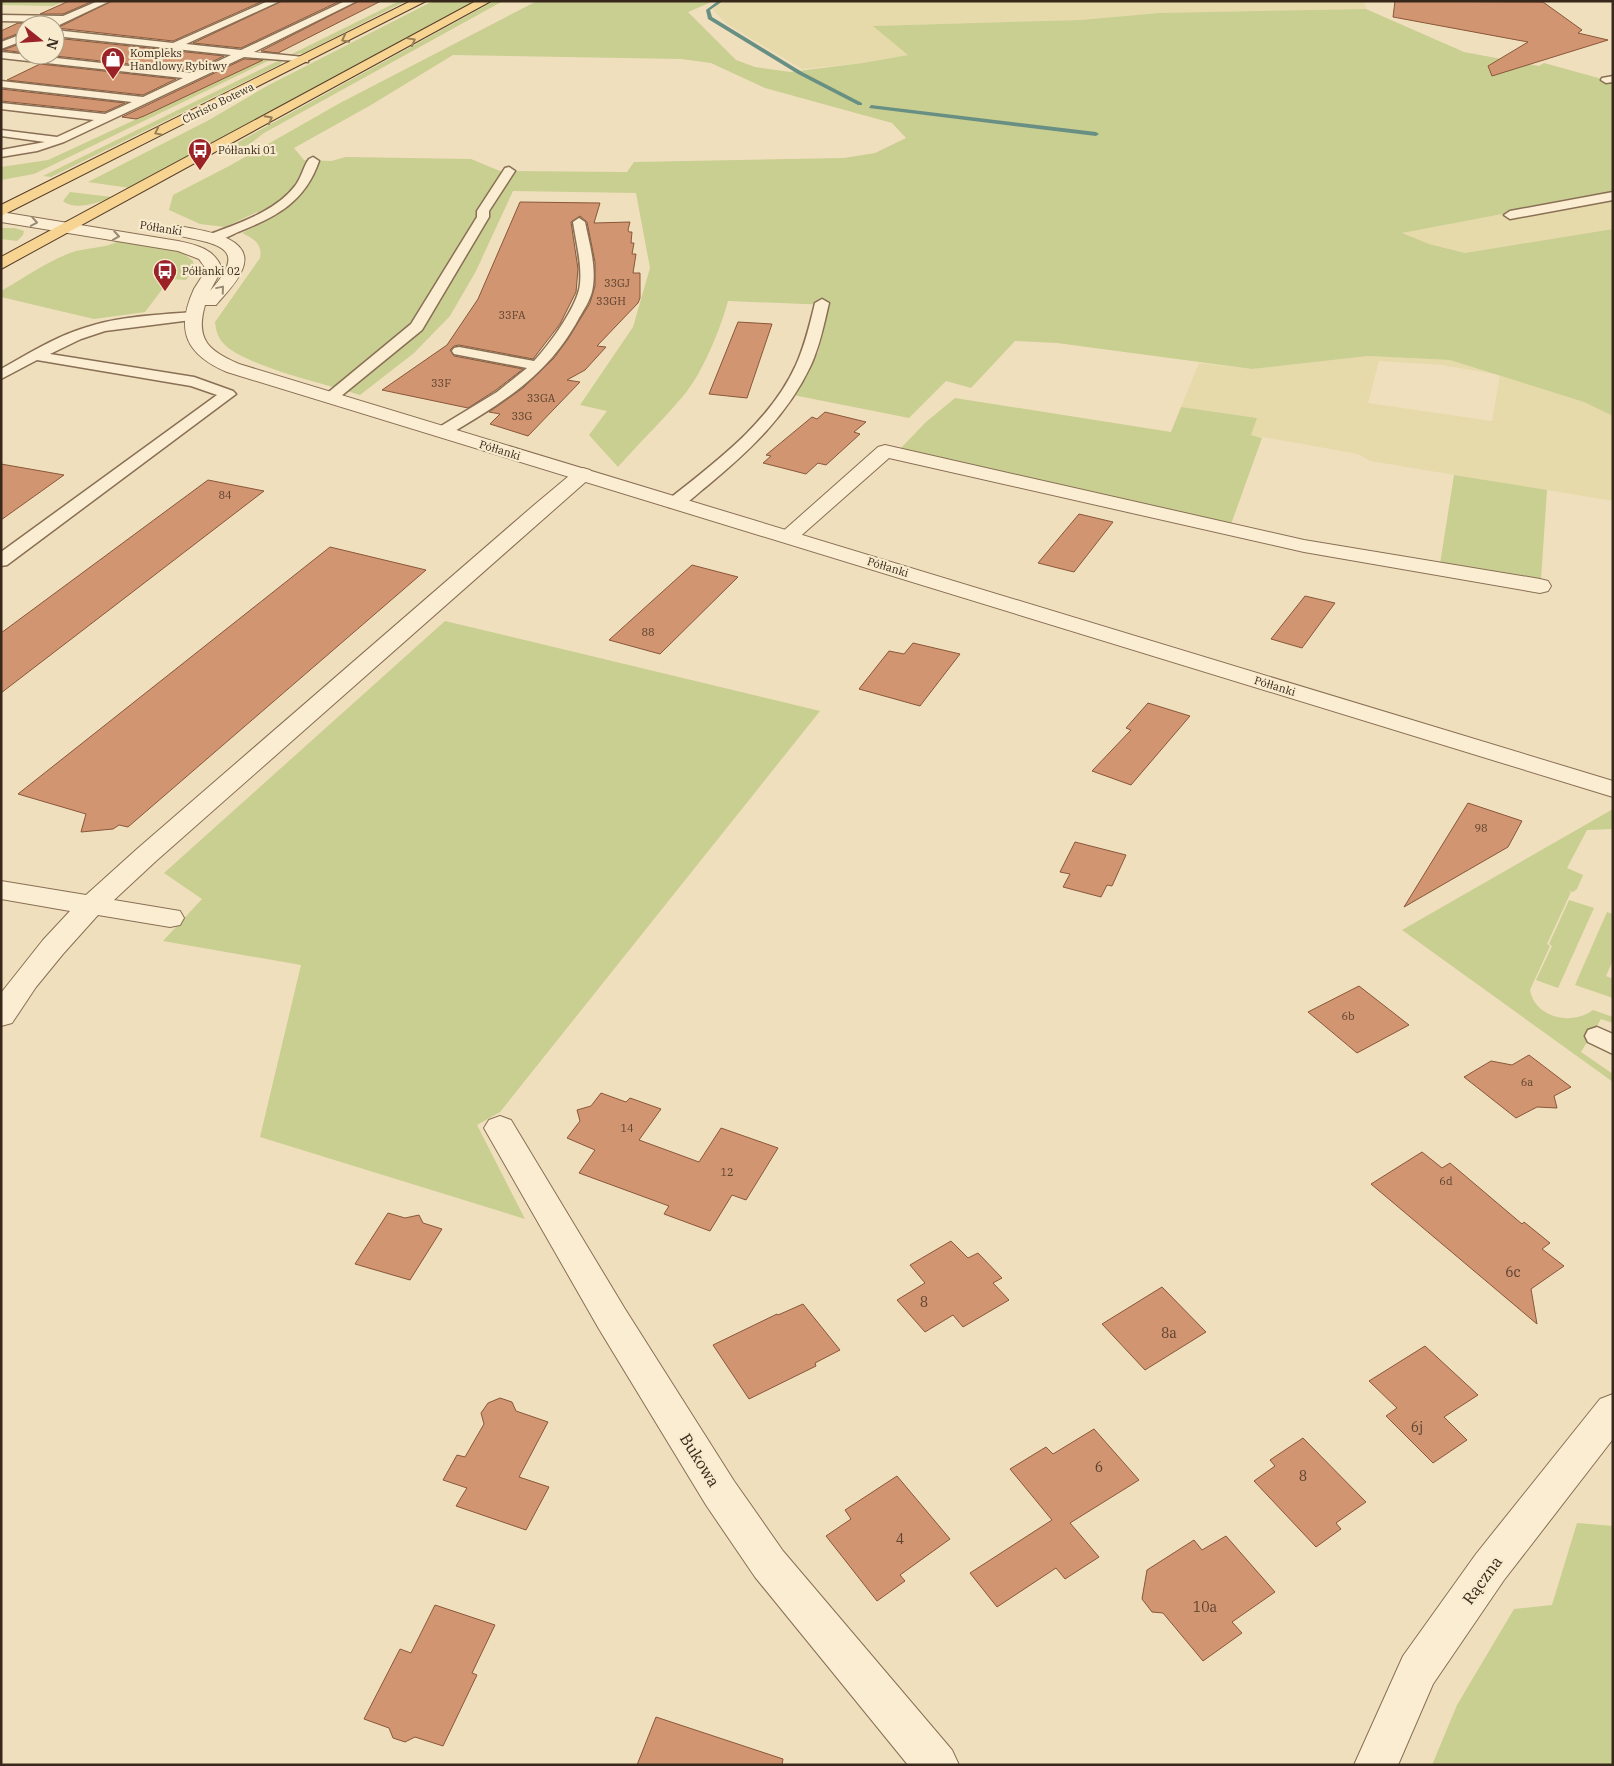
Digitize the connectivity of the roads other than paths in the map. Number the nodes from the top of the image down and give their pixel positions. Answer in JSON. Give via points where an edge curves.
{"nodes":[{"id":1,"x":106,"y":1,"type":"edge"},
{"id":2,"x":276,"y":1,"type":"edge"},
{"id":3,"x":420,"y":1,"type":"edge"},
{"id":4,"x":485,"y":1,"type":"edge"},
{"id":5,"x":329,"y":2,"type":"edge"},
{"id":6,"x":350,"y":3,"type":"edge"},
{"id":7,"x":1,"y":10,"type":"edge"},
{"id":8,"x":32,"y":15,"type":"edge"},
{"id":9,"x":65,"y":17,"type":"edge"},
{"id":10,"x":1,"y":18,"type":"edge"},
{"id":11,"x":15,"y":19,"type":"edge"},
{"id":12,"x":65,"y":21,"type":"edge"},
{"id":13,"x":78,"y":22,"type":"dead end"},
{"id":14,"x":65,"y":34,"type":"edge"},
{"id":15,"x":1,"y":36,"type":"edge"},
{"id":16,"x":15,"y":38,"type":"edge"},
{"id":17,"x":232,"y":42,"type":"dead end"},
{"id":18,"x":174,"y":46,"type":"junction"},
{"id":19,"x":214,"y":50,"type":"junction"},
{"id":20,"x":244,"y":53,"type":"junction"},
{"id":21,"x":1,"y":55,"type":"edge"},
{"id":22,"x":304,"y":60,"type":"junction"},
{"id":23,"x":201,"y":63,"type":"dead end"},
{"id":24,"x":220,"y":65,"type":"junction"},
{"id":25,"x":196,"y":76,"type":"junction"},
{"id":26,"x":1,"y":84,"type":"edge"},
{"id":27,"x":150,"y":86,"type":"dead end"},
{"id":28,"x":170,"y":88,"type":"junction"},
{"id":29,"x":145,"y":100,"type":"junction"},
{"id":30,"x":1,"y":106,"type":"edge"},
{"id":31,"x":107,"y":118,"type":"junction"},
{"id":32,"x":1,"y":133,"type":"edge"},
{"id":33,"x":60,"y":140,"type":"junction"},
{"id":34,"x":1,"y":154,"type":"edge"},
{"id":35,"x":313,"y":161,"type":"dead end"},
{"id":36,"x":509,"y":171,"type":"dead end"},
{"id":37,"x":1613,"y":196,"type":"edge"},
{"id":38,"x":8,"y":203,"type":"edge"},
{"id":39,"x":1,"y":211,"type":"edge"},
{"id":40,"x":1510,"y":215,"type":"dead end"},
{"id":41,"x":88,"y":216,"type":"junction"},
{"id":42,"x":1,"y":217,"type":"edge"},
{"id":43,"x":579,"y":222,"type":"dead end"},
{"id":44,"x":67,"y":228,"type":"junction"},
{"id":45,"x":213,"y":238,"type":"junction"},
{"id":46,"x":1,"y":264,"type":"edge"},
{"id":47,"x":822,"y":304,"type":"dead end"},
{"id":48,"x":194,"y":316,"type":"junction"},
{"id":49,"x":459,"y":351,"type":"dead end"},
{"id":50,"x":36,"y":356,"type":"junction"},
{"id":51,"x":538,"y":366,"type":"junction"},
{"id":52,"x":1,"y":375,"type":"edge"},
{"id":53,"x":330,"y":398,"type":"junction"},
{"id":54,"x":442,"y":432,"type":"junction"},
{"id":55,"x":583,"y":474,"type":"junction"},
{"id":56,"x":676,"y":502,"type":"junction"},
{"id":57,"x":788,"y":537,"type":"junction"},
{"id":58,"x":1,"y":561,"type":"edge"},
{"id":59,"x":1540,"y":586,"type":"dead end"},
{"id":60,"x":1613,"y":789,"type":"edge"},
{"id":61,"x":1,"y":890,"type":"edge"},
{"id":62,"x":95,"y":904,"type":"junction"},
{"id":63,"x":170,"y":918,"type":"dead end"},
{"id":64,"x":1,"y":1016,"type":"edge"},
{"id":65,"x":500,"y":1128,"type":"dead end"},
{"id":66,"x":1613,"y":1410,"type":"edge"},
{"id":67,"x":937,"y":1765,"type":"edge"},
{"id":68,"x":1376,"y":1765,"type":"edge"}],
"edges":[{"from":1,"to":9,"type":"lane"},
{"from":2,"to":18,"type":"lane"},
{"from":3,"to":22,"type":"main road","name":"Christo Botewa","one_way":true},
{"from":41,"to":4,"type":"main road","one_way":true},
{"from":5,"to":6,"type":"lane"},
{"from":6,"to":20,"type":"lane"},
{"from":7,"to":8,"type":"lane"},
{"from":10,"to":11,"type":"lane"},
{"from":12,"to":13,"type":"lane"},
{"from":14,"to":18,"type":"lane"},
{"from":15,"to":16,"type":"lane"},
{"from":17,"to":19,"type":"lane"},
{"from":18,"to":19,"type":"lane"},
{"from":19,"to":20,"type":"lane"},
{"from":20,"to":22,"type":"lane"},
{"from":20,"to":24,"type":"lane"},
{"from":21,"to":25,"type":"lane"},
{"from":22,"to":38,"type":"main road","name":"Christo Botewa","one_way":true},
{"from":23,"to":24,"type":"lane"},
{"from":24,"to":25,"type":"lane"},
{"from":25,"to":28,"type":"lane"},
{"from":26,"to":29,"type":"lane"},
{"from":27,"to":28,"type":"lane"},
{"from":28,"to":29,"type":"lane"},
{"from":29,"to":31,"type":"lane"},
{"from":30,"to":31,"type":"lane"},
{"from":31,"to":33,"type":"lane"},
{"from":32,"to":33,"type":"lane"},
{"from":33,"to":34,"type":"lane"},
{"from":35,"to":45,"type":"lane","via":[[303,184],[284,205]]},
{"from":36,"to":53,"type":"lane","via":[[482,211],[483,217],[417,327]]},
{"from":37,"to":40,"type":"lane"},
{"from":38,"to":39,"type":"main road","name":"Christo Botewa"},
{"from":38,"to":41,"type":"street","name":"Półłanki"},
{"from":41,"to":44,"type":"main road"},
{"from":41,"to":45,"type":"street","name":"Półłanki"},
{"from":42,"to":44,"type":"street","name":"Półłanki","one_way":true},
{"from":43,"to":51,"type":"lane","via":[[586,289],[566,333]]},
{"from":44,"to":46,"type":"main road"},
{"from":44,"to":48,"type":"street","name":"Półłanki","one_way":true,"via":[[182,246],[207,256],[214,269]]},
{"from":48,"to":45,"type":"street","name":"Półłanki","one_way":true,"via":[[231,277],[238,260],[233,249]]},
{"from":47,"to":56,"type":"lane","via":[[810,349],[792,387],[744,443]]},
{"from":48,"to":50,"type":"lane","via":[[102,327]]},
{"from":48,"to":53,"type":"street","name":"Półłanki","via":[[192,326],[196,344],[209,357],[233,368]]},
{"from":49,"to":51,"type":"lane"},
{"from":50,"to":52,"type":"lane"},
{"from":50,"to":58,"type":"lane","via":[[194,382],[228,394]]},
{"from":51,"to":54,"type":"lane","via":[[513,389]]},
{"from":53,"to":54,"type":"street","name":"Półłanki"},
{"from":54,"to":55,"type":"street","name":"Półłanki"},
{"from":55,"to":56,"type":"street","name":"Półłanki"},
{"from":55,"to":62,"type":"street"},
{"from":56,"to":57,"type":"street","name":"Półłanki"},
{"from":57,"to":59,"type":"street","via":[[885,452],[1304,546]]},
{"from":57,"to":60,"type":"street","name":"Półłanki"},
{"from":61,"to":62,"type":"street"},
{"from":62,"to":63,"type":"street"},
{"from":62,"to":64,"type":"street","via":[[28,975]]},
{"from":65,"to":67,"type":"street","name":"Bukowa","via":[[612,1319],[720,1493],[770,1564]]},
{"from":66,"to":68,"type":"street","name":"Rączna","via":[[1490,1568],[1418,1670]]}]}
